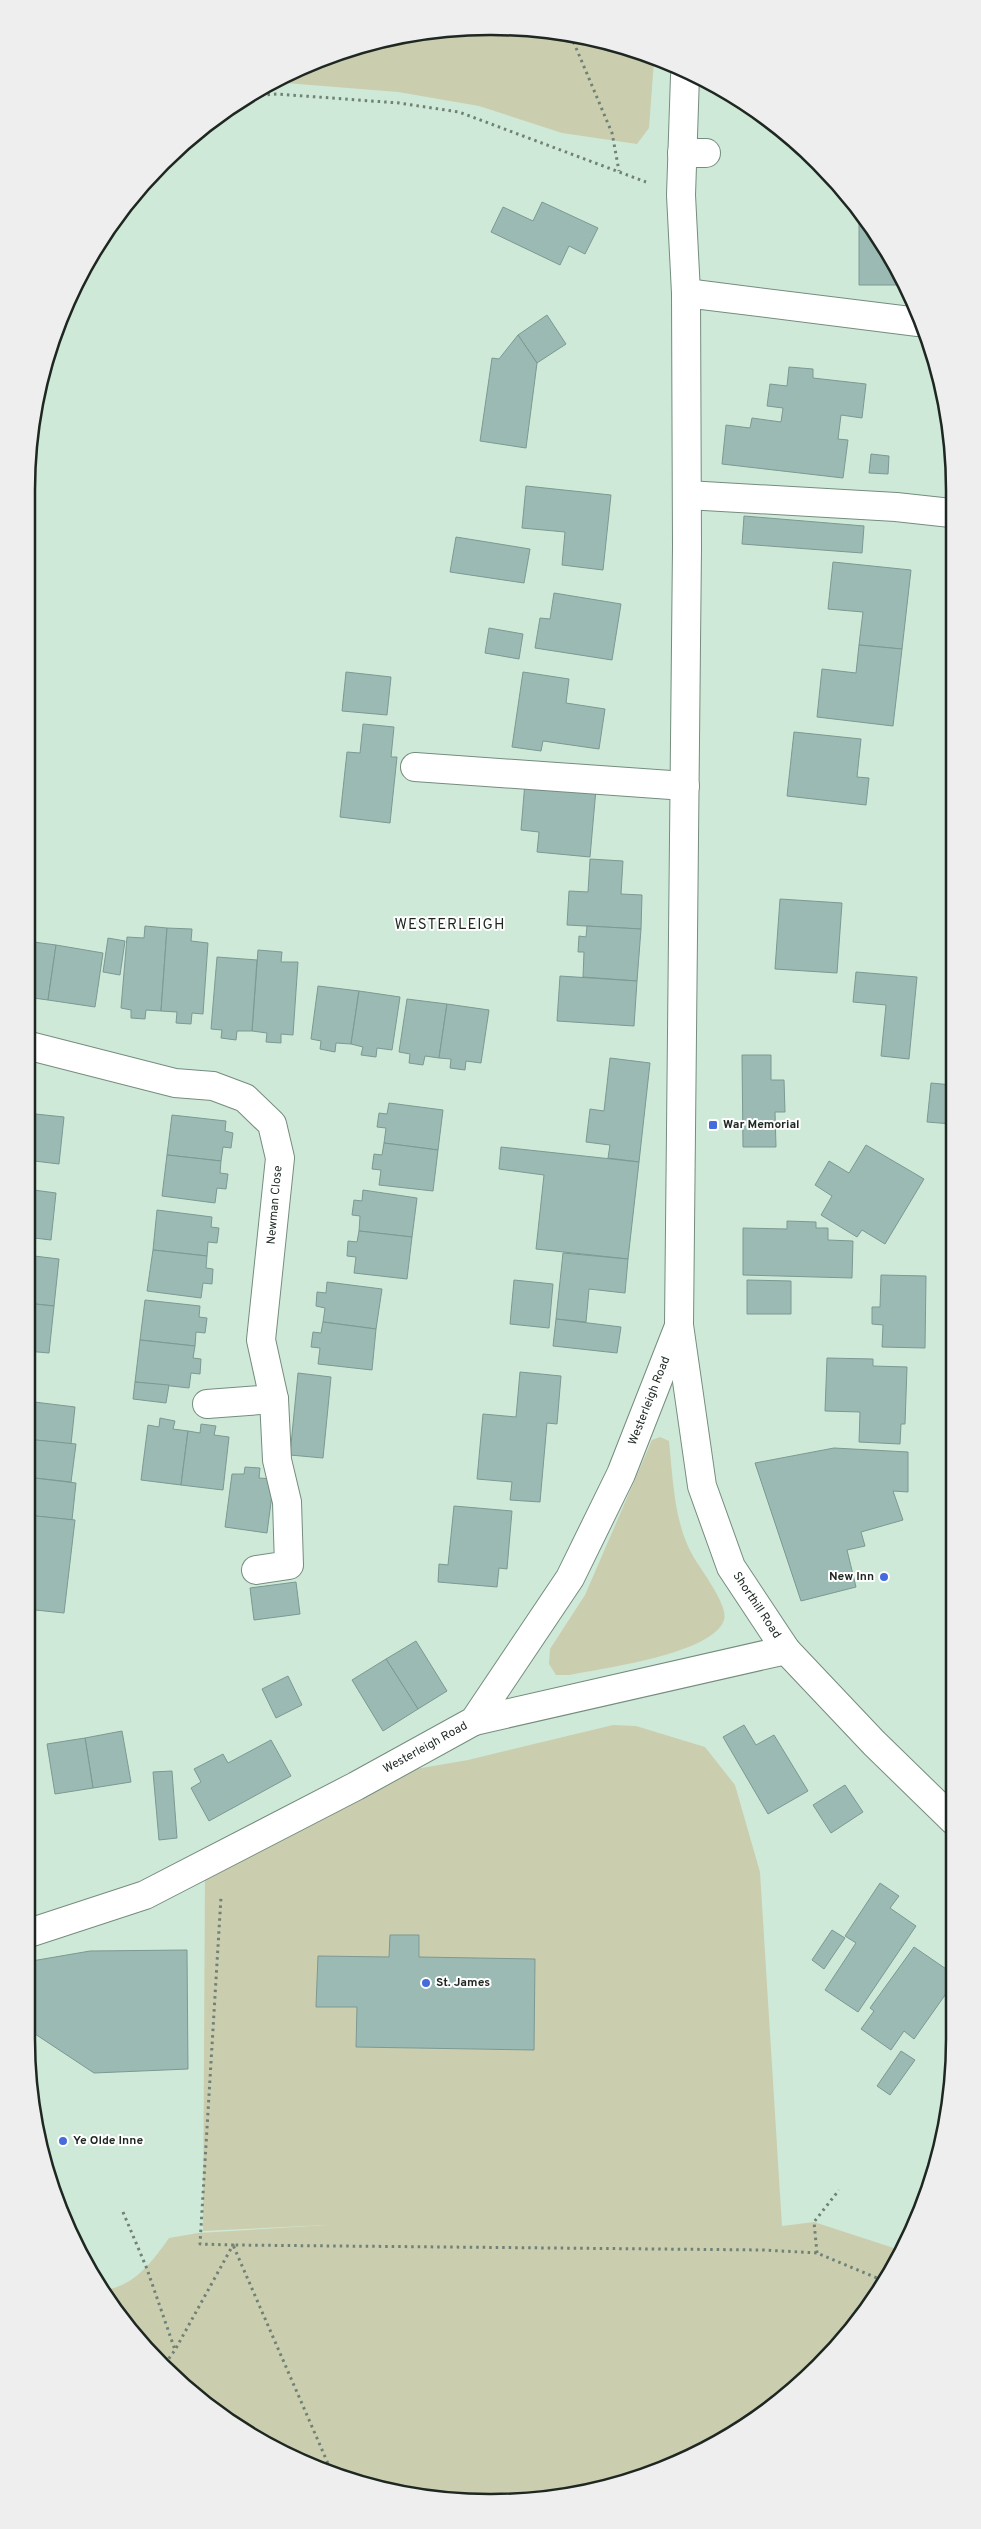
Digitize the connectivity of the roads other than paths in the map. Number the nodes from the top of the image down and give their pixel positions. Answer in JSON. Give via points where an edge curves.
{"nodes":[{"id":1,"x":685,"y":79,"type":"edge"},
{"id":2,"x":686,"y":293,"type":"junction"},
{"id":3,"x":913,"y":321,"type":"edge"},
{"id":4,"x":687,"y":495,"type":"junction"},
{"id":5,"x":946,"y":512,"type":"edge"},
{"id":6,"x":415,"y":767,"type":"dead end"},
{"id":7,"x":685,"y":786,"type":"junction"},
{"id":8,"x":35,"y":1046,"type":"edge"},
{"id":9,"x":680,"y":1325,"type":"junction"},
{"id":10,"x":274,"y":1399,"type":"junction"},
{"id":11,"x":207,"y":1404,"type":"dead end"},
{"id":12,"x":256,"y":1570,"type":"dead end"},
{"id":13,"x":786,"y":1650,"type":"junction"},
{"id":14,"x":474,"y":1720,"type":"junction"},
{"id":15,"x":946,"y":1811,"type":"edge"},
{"id":16,"x":35,"y":1931,"type":"edge"}],
"edges":[{"from":1,"to":2,"type":"street","via":[[694,153],[681,195]]},
{"from":2,"to":3,"type":"street"},
{"from":2,"to":4,"type":"street"},
{"from":4,"to":5,"type":"street"},
{"from":4,"to":7,"type":"street"},
{"from":6,"to":7,"type":"street"},
{"from":7,"to":9,"type":"street"},
{"from":8,"to":10,"type":"street","name":"Newman Close","via":[[175,1083],[213,1086],[245,1098],[272,1124],[280,1158],[261,1340]]},
{"from":9,"to":13,"type":"street","name":"Shorthill Road","via":[[702,1486],[731,1567]]},
{"from":9,"to":14,"type":"street","name":"Westerleigh Road","via":[[621,1474],[570,1578]]},
{"from":10,"to":11,"type":"street"},
{"from":10,"to":12,"type":"street","name":"Newman Close","via":[[277,1460],[287,1502],[289,1565]]},
{"from":13,"to":14,"type":"street"},
{"from":13,"to":15,"type":"street","name":"Shorthill Road","via":[[874,1743]]},
{"from":14,"to":16,"type":"street","name":"Westerleigh Road","via":[[356,1786],[145,1895]]}]}
